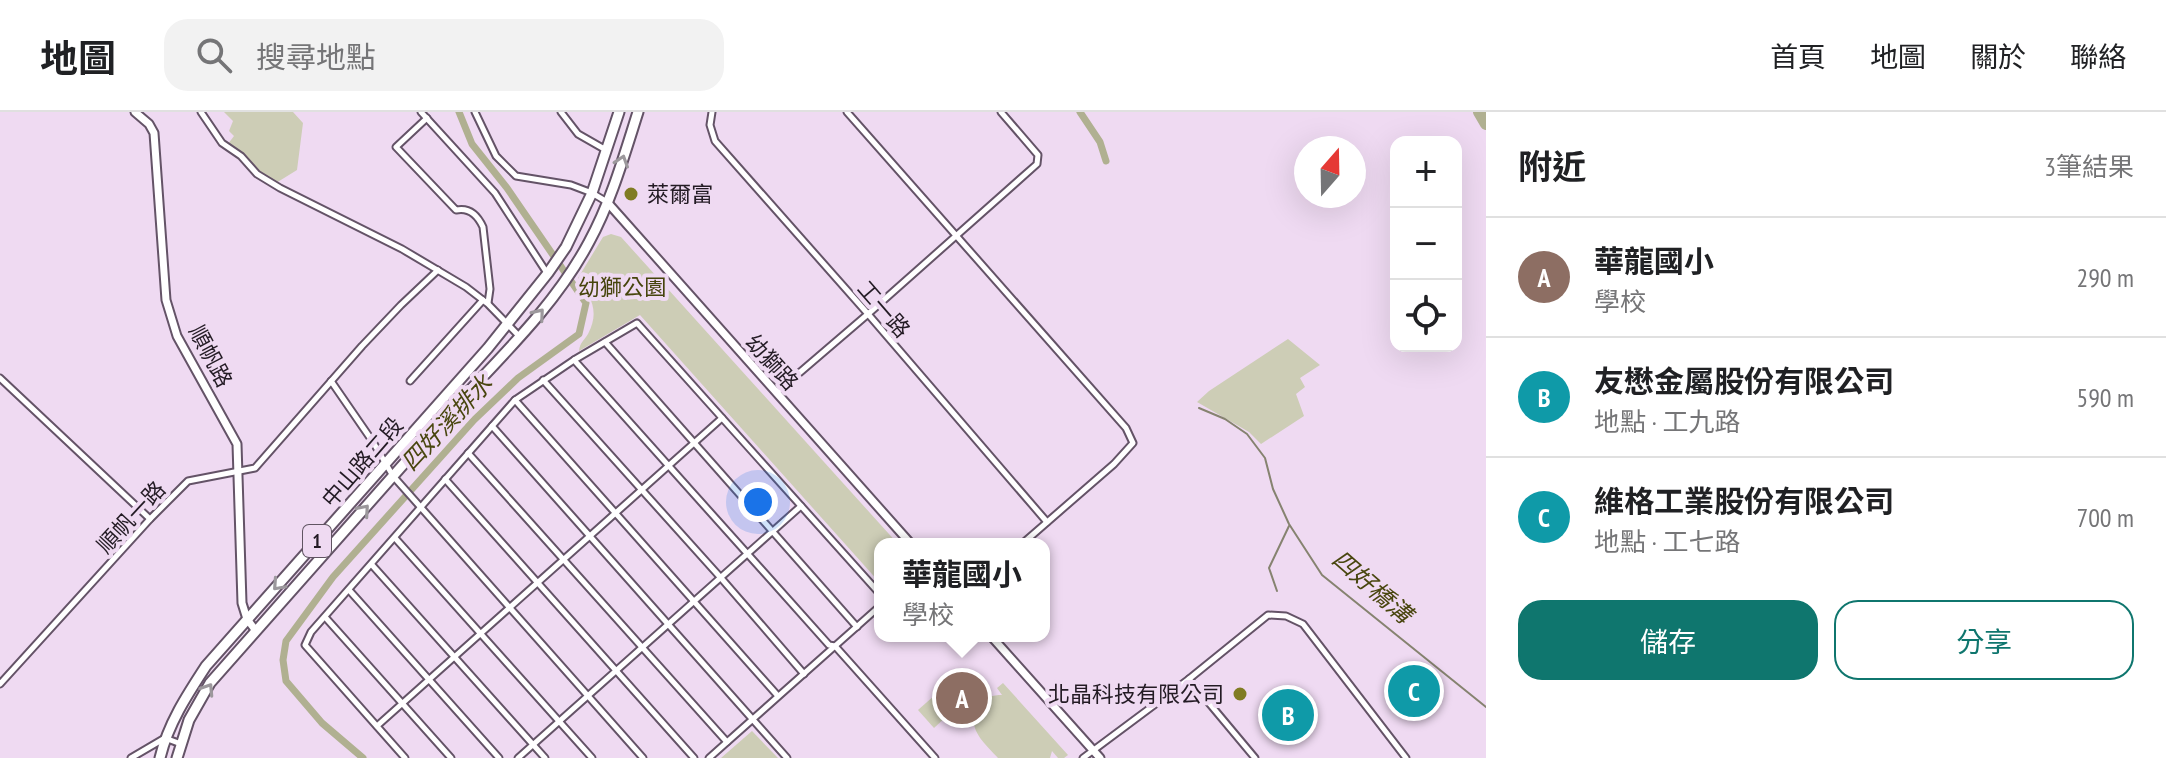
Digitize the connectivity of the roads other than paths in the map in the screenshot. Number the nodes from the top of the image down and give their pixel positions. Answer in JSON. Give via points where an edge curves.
{"nodes":[{"id":1,"x":135,"y":112,"type":"edge"},
{"id":2,"x":201,"y":112,"type":"edge"},
{"id":3,"x":421,"y":112,"type":"edge"},
{"id":4,"x":475,"y":112,"type":"edge"},
{"id":5,"x":561,"y":112,"type":"edge"},
{"id":6,"x":619,"y":112,"type":"edge"},
{"id":7,"x":638,"y":112,"type":"edge"},
{"id":8,"x":712,"y":112,"type":"edge"},
{"id":9,"x":847,"y":112,"type":"edge"},
{"id":10,"x":1001,"y":112,"type":"edge"},
{"id":11,"x":427,"y":118,"type":"junction"},
{"id":12,"x":607,"y":151,"type":"junction"},
{"id":13,"x":592,"y":193,"type":"junction"},
{"id":14,"x":608,"y":203,"type":"junction"},
{"id":15,"x":956,"y":237,"type":"junction"},
{"id":16,"x":438,"y":270,"type":"junction"},
{"id":17,"x":548,"y":273,"type":"junction"},
{"id":18,"x":486,"y":302,"type":"junction"},
{"id":19,"x":868,"y":314,"type":"junction"},
{"id":20,"x":508,"y":324,"type":"junction"},
{"id":21,"x":519,"y":337,"type":"junction"},
{"id":22,"x":605,"y":342,"type":"junction"},
{"id":23,"x":574,"y":360,"type":"junction"},
{"id":24,"x":0,"y":378,"type":"edge"},
{"id":25,"x":543,"y":380,"type":"junction"},
{"id":26,"x":331,"y":381,"type":"junction"},
{"id":27,"x":410,"y":381,"type":"dead end"},
{"id":28,"x":776,"y":393,"type":"junction"},
{"id":29,"x":515,"y":400,"type":"junction"},
{"id":30,"x":722,"y":418,"type":"junction"},
{"id":31,"x":492,"y":426,"type":"junction"},
{"id":32,"x":695,"y":442,"type":"junction"},
{"id":33,"x":468,"y":453,"type":"junction"},
{"id":34,"x":386,"y":463,"type":"junction"},
{"id":35,"x":669,"y":466,"type":"junction"},
{"id":36,"x":238,"y":471,"type":"junction"},
{"id":37,"x":393,"y":476,"type":"junction"},
{"id":38,"x":445,"y":479,"type":"junction"},
{"id":39,"x":642,"y":490,"type":"junction"},
{"id":40,"x":802,"y":506,"type":"junction"},
{"id":41,"x":420,"y":507,"type":"junction"},
{"id":42,"x":617,"y":513,"type":"junction"},
{"id":43,"x":150,"y":519,"type":"junction"},
{"id":44,"x":1047,"y":522,"type":"junction"},
{"id":45,"x":773,"y":531,"type":"junction"},
{"id":46,"x":590,"y":536,"type":"junction"},
{"id":47,"x":395,"y":538,"type":"junction"},
{"id":48,"x":906,"y":538,"type":"edge"},
{"id":49,"x":1029,"y":538,"type":"edge"},
{"id":50,"x":747,"y":554,"type":"junction"},
{"id":51,"x":564,"y":559,"type":"junction"},
{"id":52,"x":372,"y":565,"type":"junction"},
{"id":53,"x":721,"y":578,"type":"junction"},
{"id":54,"x":538,"y":582,"type":"junction"},
{"id":55,"x":874,"y":587,"type":"edge"},
{"id":56,"x":349,"y":590,"type":"junction"},
{"id":57,"x":694,"y":601,"type":"junction"},
{"id":58,"x":510,"y":608,"type":"junction"},
{"id":59,"x":874,"y":611,"type":"edge"},
{"id":60,"x":325,"y":617,"type":"junction"},
{"id":61,"x":247,"y":619,"type":"junction"},
{"id":62,"x":668,"y":624,"type":"junction"},
{"id":63,"x":857,"y":627,"type":"junction"},
{"id":64,"x":256,"y":631,"type":"junction"},
{"id":65,"x":481,"y":633,"type":"junction"},
{"id":66,"x":996,"y":642,"type":"edge"},
{"id":67,"x":835,"y":646,"type":"junction"},
{"id":68,"x":643,"y":647,"type":"junction"},
{"id":69,"x":454,"y":656,"type":"junction"},
{"id":70,"x":616,"y":671,"type":"junction"},
{"id":71,"x":804,"y":674,"type":"junction"},
{"id":72,"x":1189,"y":679,"type":"junction"},
{"id":73,"x":429,"y":680,"type":"junction"},
{"id":74,"x":0,"y":684,"type":"edge"},
{"id":75,"x":778,"y":696,"type":"junction"},
{"id":76,"x":588,"y":697,"type":"junction"},
{"id":77,"x":403,"y":703,"type":"junction"},
{"id":78,"x":752,"y":720,"type":"junction"},
{"id":79,"x":560,"y":721,"type":"junction"},
{"id":80,"x":377,"y":726,"type":"junction"},
{"id":81,"x":165,"y":738,"type":"junction"},
{"id":82,"x":727,"y":742,"type":"junction"},
{"id":83,"x":181,"y":744,"type":"junction"},
{"id":84,"x":533,"y":745,"type":"junction"},
{"id":85,"x":1092,"y":749,"type":"junction"},
{"id":86,"x":131,"y":758,"type":"edge"},
{"id":87,"x":160,"y":758,"type":"edge"},
{"id":88,"x":177,"y":758,"type":"edge"},
{"id":89,"x":405,"y":758,"type":"edge"},
{"id":90,"x":451,"y":758,"type":"edge"},
{"id":91,"x":499,"y":758,"type":"edge"},
{"id":92,"x":518,"y":758,"type":"edge"},
{"id":93,"x":545,"y":758,"type":"edge"},
{"id":94,"x":592,"y":758,"type":"edge"},
{"id":95,"x":643,"y":758,"type":"edge"},
{"id":96,"x":694,"y":758,"type":"edge"},
{"id":97,"x":709,"y":758,"type":"edge"},
{"id":98,"x":787,"y":758,"type":"edge"},
{"id":99,"x":935,"y":758,"type":"edge"},
{"id":100,"x":1083,"y":758,"type":"edge"},
{"id":101,"x":1100,"y":758,"type":"edge"},
{"id":102,"x":1255,"y":758,"type":"edge"},
{"id":103,"x":1406,"y":758,"type":"edge"}],
"edges":[{"from":1,"to":36,"type":"street","name":"順帆路","via":[[154,133],[166,300],[177,336],[232,432]]},
{"from":2,"to":16,"type":"street","via":[[222,143],[257,174]]},
{"from":3,"to":11,"type":"street"},
{"from":4,"to":13,"type":"street","via":[[496,156],[516,176]]},
{"from":5,"to":12,"type":"street","via":[[578,134]]},
{"from":6,"to":12,"type":"main road","number":"1"},
{"from":14,"to":7,"type":"main road","number":"1","one_way":true},
{"from":8,"to":19,"type":"street","name":"工一路","via":[[715,141]]},
{"from":9,"to":15,"type":"street"},
{"from":10,"to":15,"type":"street","via":[[1038,155],[1037,164]]},
{"from":11,"to":17,"type":"street","via":[[495,193]]},
{"from":11,"to":18,"type":"street","via":[[396,147],[456,210],[479,218],[490,289]]},
{"from":12,"to":13,"type":"main road","number":"1"},
{"from":13,"to":14,"type":"street"},
{"from":13,"to":17,"type":"main road","number":"1"},
{"from":21,"to":14,"type":"main road","name":"中山路二段","number":"1","one_way":true,"via":[[580,258]]},
{"from":14,"to":28,"type":"street","name":"幼獅路"},
{"from":15,"to":19,"type":"street"},
{"from":15,"to":44,"type":"street","via":[[1126,428],[1133,443]]},
{"from":16,"to":18,"type":"street"},
{"from":16,"to":26,"type":"street","name":"順帆一路"},
{"from":17,"to":20,"type":"main road","name":"中山路二段","number":"1"},
{"from":18,"to":20,"type":"street"},
{"from":18,"to":27,"type":"street"},
{"from":19,"to":28,"type":"street"},
{"from":19,"to":44,"type":"street","name":"工一路"},
{"from":20,"to":21,"type":"street"},
{"from":20,"to":34,"type":"main road","name":"中山路二段","number":"1"},
{"from":21,"to":37,"type":"main road","name":"中山路二段","number":"1"},
{"from":22,"to":23,"type":"street"},
{"from":22,"to":30,"type":"street","via":[[637,323]]},
{"from":22,"to":32,"type":"street"},
{"from":23,"to":25,"type":"street"},
{"from":23,"to":35,"type":"street"},
{"from":24,"to":43,"type":"street"},
{"from":25,"to":29,"type":"street"},
{"from":25,"to":39,"type":"street"},
{"from":26,"to":34,"type":"street"},
{"from":26,"to":36,"type":"street","name":"順帆一路","via":[[255,468]]},
{"from":28,"to":48,"type":"street","name":"幼獅路"},
{"from":29,"to":31,"type":"street"},
{"from":29,"to":42,"type":"street"},
{"from":30,"to":32,"type":"street"},
{"from":30,"to":40,"type":"street"},
{"from":31,"to":33,"type":"street"},
{"from":31,"to":46,"type":"street"},
{"from":32,"to":35,"type":"street"},
{"from":32,"to":45,"type":"street"},
{"from":33,"to":38,"type":"street"},
{"from":33,"to":51,"type":"street"},
{"from":34,"to":37,"type":"street"},
{"from":34,"to":61,"type":"main road","name":"中山路二段","number":"1","one_way":true},
{"from":35,"to":39,"type":"street"},
{"from":35,"to":50,"type":"street"},
{"from":36,"to":43,"type":"street","name":"順帆一路","via":[[188,481]]},
{"from":36,"to":61,"type":"street","name":"順帆路","via":[[242,603]]},
{"from":37,"to":41,"type":"street"},
{"from":64,"to":37,"type":"main road","name":"中山路二段","number":"1","one_way":true},
{"from":38,"to":41,"type":"street"},
{"from":38,"to":54,"type":"street"},
{"from":39,"to":42,"type":"street"},
{"from":39,"to":53,"type":"street"},
{"from":40,"to":45,"type":"street"},
{"from":40,"to":55,"type":"street"},
{"from":41,"to":47,"type":"street"},
{"from":41,"to":58,"type":"street"},
{"from":42,"to":46,"type":"street"},
{"from":42,"to":57,"type":"street"},
{"from":43,"to":74,"type":"street","name":"順帆一路"},
{"from":44,"to":49,"type":"street"},
{"from":45,"to":50,"type":"street"},
{"from":45,"to":63,"type":"street"},
{"from":46,"to":51,"type":"street"},
{"from":46,"to":62,"type":"street"},
{"from":47,"to":52,"type":"street"},
{"from":47,"to":65,"type":"street"},
{"from":50,"to":53,"type":"street"},
{"from":50,"to":67,"type":"street"},
{"from":51,"to":54,"type":"street"},
{"from":51,"to":68,"type":"street"},
{"from":52,"to":56,"type":"street"},
{"from":52,"to":69,"type":"street"},
{"from":53,"to":57,"type":"street"},
{"from":53,"to":71,"type":"street"},
{"from":54,"to":58,"type":"street"},
{"from":54,"to":70,"type":"street"},
{"from":56,"to":60,"type":"street"},
{"from":56,"to":73,"type":"street"},
{"from":57,"to":62,"type":"street"},
{"from":57,"to":75,"type":"street"},
{"from":58,"to":65,"type":"street"},
{"from":58,"to":76,"type":"street"},
{"from":59,"to":63,"type":"street"},
{"from":60,"to":77,"type":"street"},
{"from":60,"to":80,"type":"street","via":[[305,645]]},
{"from":61,"to":64,"type":"street"},
{"from":61,"to":81,"type":"main road","name":"中山路二段","number":"1","via":[[206,666]]},
{"from":62,"to":68,"type":"street"},
{"from":62,"to":78,"type":"street"},
{"from":63,"to":67,"type":"street"},
{"from":83,"to":64,"type":"main road","name":"中山路二段","number":"1","one_way":true,"via":[[210,683]]},
{"from":65,"to":69,"type":"street"},
{"from":65,"to":79,"type":"street"},
{"from":66,"to":85,"type":"street"},
{"from":67,"to":71,"type":"street"},
{"from":67,"to":99,"type":"street"},
{"from":68,"to":70,"type":"street"},
{"from":68,"to":82,"type":"street"},
{"from":69,"to":73,"type":"street"},
{"from":69,"to":84,"type":"street"},
{"from":70,"to":76,"type":"street"},
{"from":70,"to":96,"type":"street"},
{"from":71,"to":75,"type":"street"},
{"from":72,"to":85,"type":"street"},
{"from":72,"to":102,"type":"street"},
{"from":72,"to":103,"type":"street","via":[[1268,615],[1286,616],[1303,624]]},
{"from":73,"to":77,"type":"street"},
{"from":73,"to":91,"type":"street"},
{"from":75,"to":78,"type":"street"},
{"from":76,"to":79,"type":"street"},
{"from":76,"to":95,"type":"street"},
{"from":77,"to":80,"type":"street"},
{"from":77,"to":90,"type":"street"},
{"from":78,"to":82,"type":"street"},
{"from":78,"to":98,"type":"street"},
{"from":79,"to":84,"type":"street"},
{"from":79,"to":94,"type":"street"},
{"from":80,"to":89,"type":"street"},
{"from":81,"to":83,"type":"street"},
{"from":81,"to":86,"type":"street"},
{"from":81,"to":87,"type":"main road","name":"中山路二段","number":"1"},
{"from":82,"to":97,"type":"street"},
{"from":83,"to":88,"type":"main road","name":"中山路二段","number":"1"},
{"from":84,"to":92,"type":"street"},
{"from":84,"to":93,"type":"street"},
{"from":85,"to":100,"type":"street"},
{"from":85,"to":101,"type":"street"}]}
